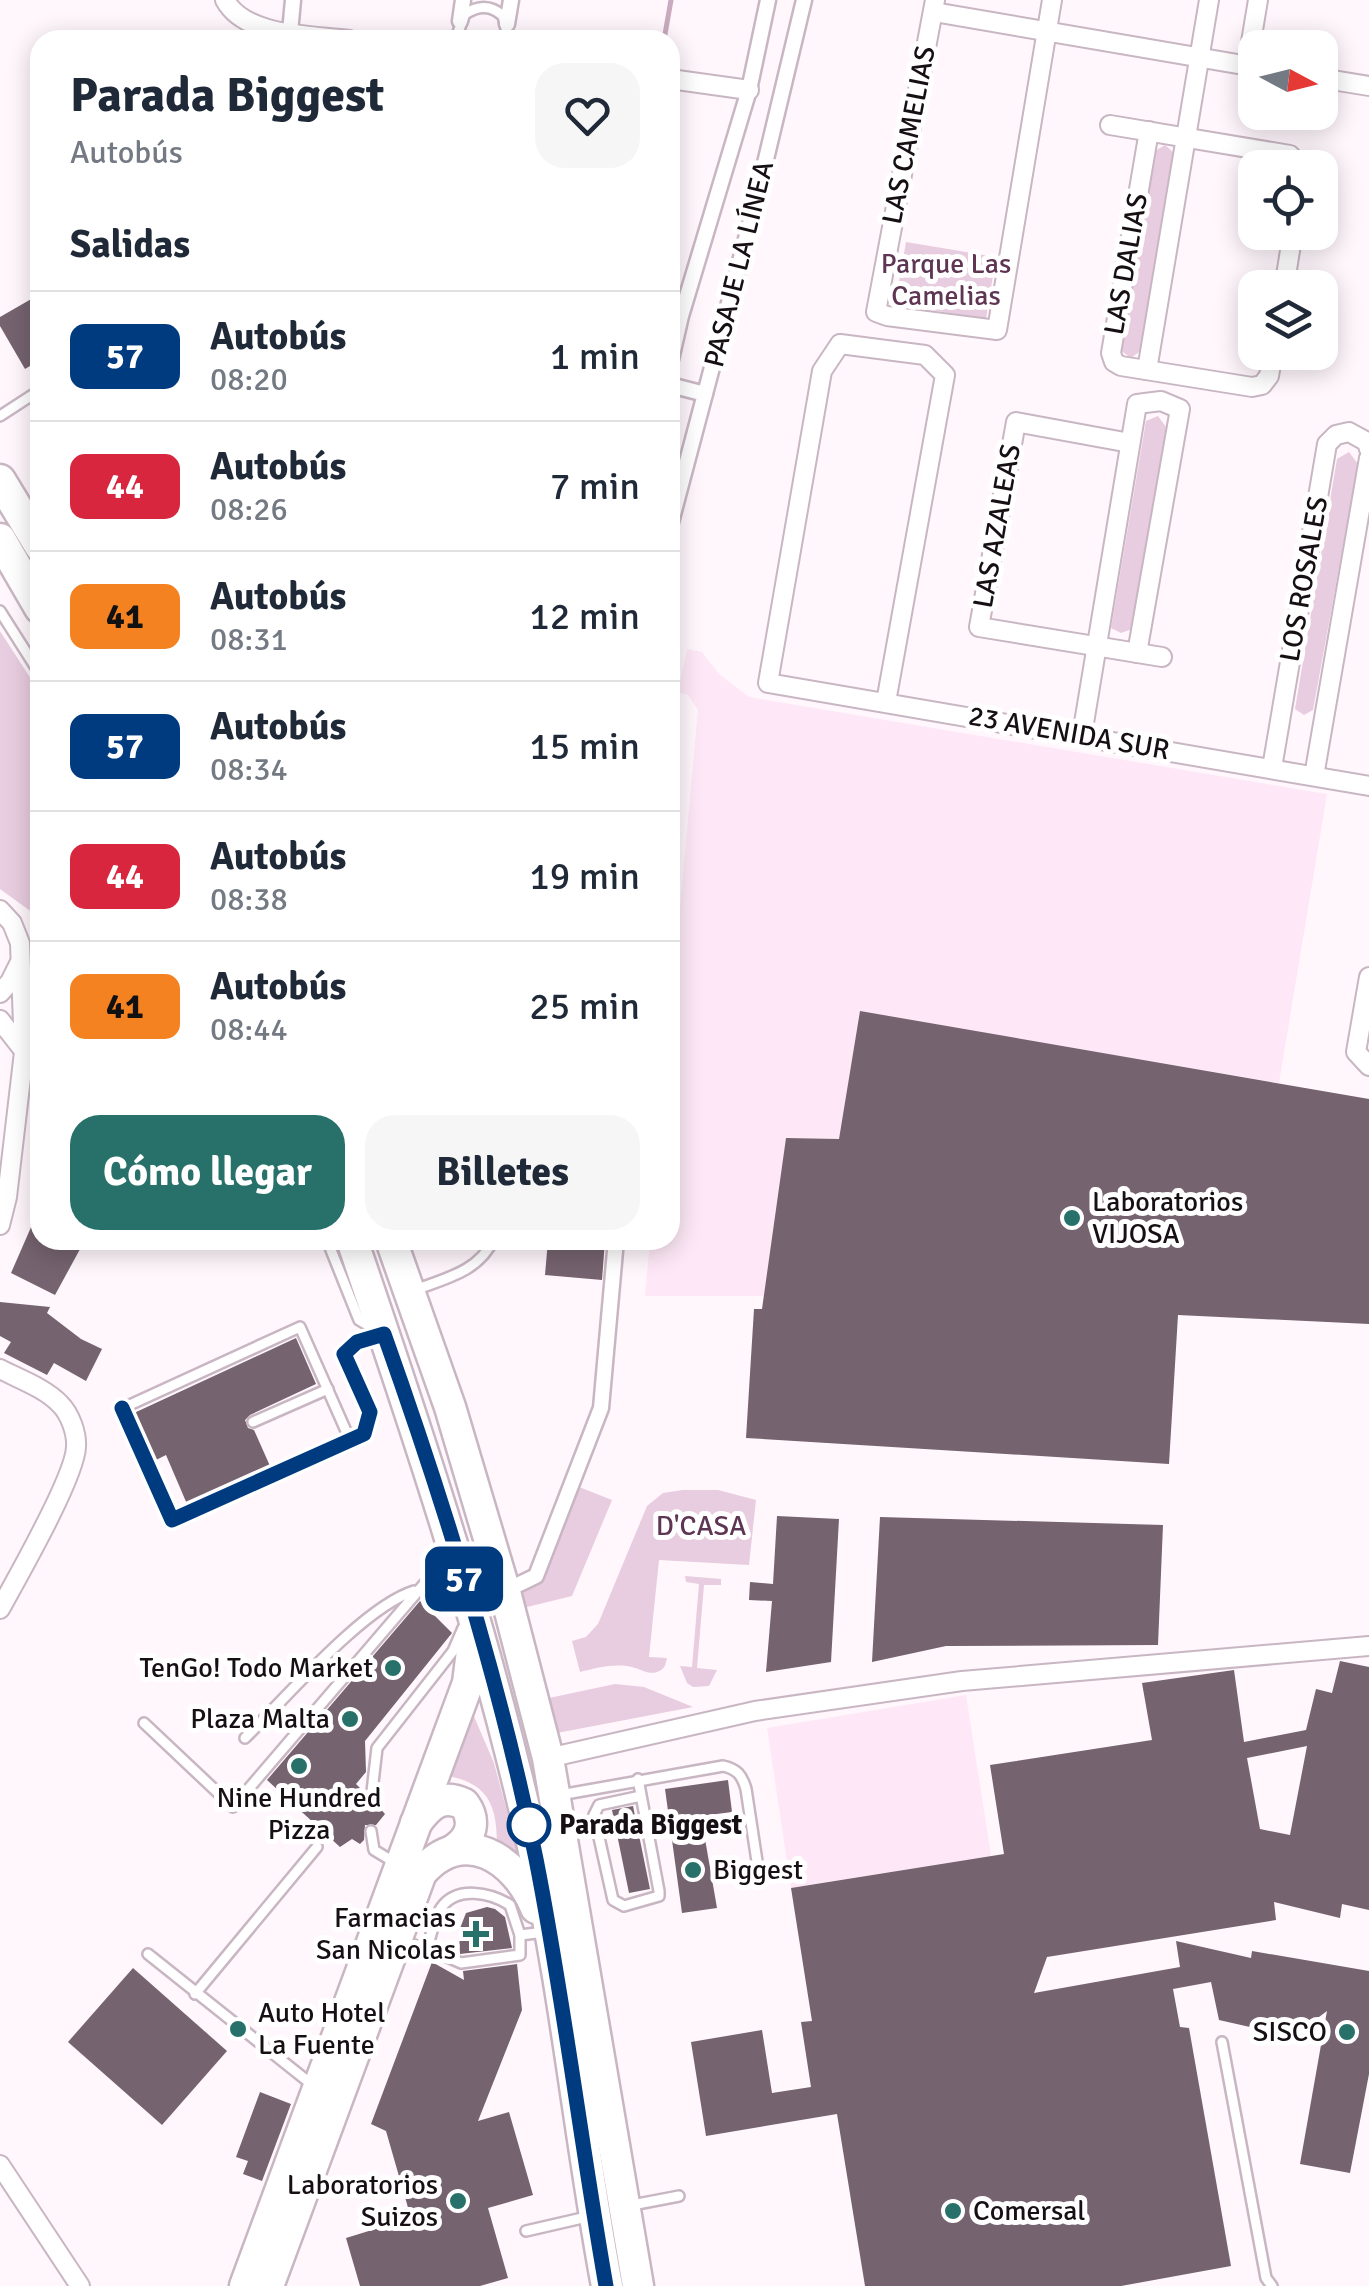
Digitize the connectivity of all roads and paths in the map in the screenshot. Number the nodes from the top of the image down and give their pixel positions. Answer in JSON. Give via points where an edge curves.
{"nodes":[{"id":1,"x":225,"y":0,"type":"edge"},
{"id":2,"x":293,"y":0,"type":"edge"},
{"id":3,"x":463,"y":0,"type":"edge"},
{"id":4,"x":510,"y":0,"type":"edge"},
{"id":5,"x":768,"y":0,"type":"edge"},
{"id":6,"x":804,"y":0,"type":"edge"},
{"id":7,"x":1052,"y":0,"type":"edge"},
{"id":8,"x":1209,"y":0,"type":"edge"},
{"id":9,"x":1258,"y":0,"type":"edge"},
{"id":10,"x":934,"y":6,"type":"edge"},
{"id":11,"x":460,"y":21,"type":"junction"},
{"id":12,"x":508,"y":24,"type":"junction"},
{"id":13,"x":278,"y":30,"type":"edge"},
{"id":14,"x":298,"y":30,"type":"edge"},
{"id":15,"x":458,"y":30,"type":"edge"},
{"id":16,"x":508,"y":30,"type":"edge"},
{"id":17,"x":1255,"y":30,"type":"edge"},
{"id":18,"x":1047,"y":32,"type":"junction"},
{"id":19,"x":1200,"y":58,"type":"junction"},
{"id":20,"x":1238,"y":64,"type":"edge"},
{"id":21,"x":680,"y":80,"type":"edge"},
{"id":22,"x":1338,"y":81,"type":"edge"},
{"id":23,"x":1369,"y":86,"type":"edge"},
{"id":24,"x":749,"y":90,"type":"junction"},
{"id":25,"x":1110,"y":126,"type":"dead end"},
{"id":26,"x":1148,"y":131,"type":"junction"},
{"id":27,"x":1186,"y":136,"type":"junction"},
{"id":28,"x":1267,"y":150,"type":"edge"},
{"id":29,"x":680,"y":303,"type":"edge"},
{"id":30,"x":1147,"y":370,"type":"junction"},
{"id":31,"x":1270,"y":370,"type":"edge"},
{"id":32,"x":680,"y":388,"type":"edge"},
{"id":33,"x":705,"y":394,"type":"junction"},
{"id":34,"x":30,"y":396,"type":"edge"},
{"id":35,"x":0,"y":416,"type":"edge"},
{"id":36,"x":1130,"y":444,"type":"junction"},
{"id":37,"x":1369,"y":449,"type":"edge"},
{"id":38,"x":1369,"y":458,"type":"edge"},
{"id":39,"x":0,"y":480,"type":"edge"},
{"id":40,"x":680,"y":488,"type":"edge"},
{"id":41,"x":30,"y":530,"type":"edge"},
{"id":42,"x":0,"y":539,"type":"edge"},
{"id":43,"x":30,"y":591,"type":"edge"},
{"id":44,"x":0,"y":611,"type":"edge"},
{"id":45,"x":1096,"y":646,"type":"junction"},
{"id":46,"x":1137,"y":652,"type":"junction"},
{"id":47,"x":1162,"y":656,"type":"dead end"},
{"id":48,"x":30,"y":658,"type":"edge"},
{"id":49,"x":886,"y":702,"type":"junction"},
{"id":50,"x":1082,"y":735,"type":"junction"},
{"id":51,"x":1272,"y":768,"type":"junction"},
{"id":52,"x":1314,"y":776,"type":"junction"},
{"id":53,"x":1369,"y":786,"type":"edge"},
{"id":54,"x":0,"y":910,"type":"edge"},
{"id":55,"x":19,"y":964,"type":"junction"},
{"id":56,"x":1369,"y":976,"type":"edge"},
{"id":57,"x":0,"y":992,"type":"edge"},
{"id":58,"x":0,"y":1020,"type":"edge"},
{"id":59,"x":24,"y":1052,"type":"junction"},
{"id":60,"x":1369,"y":1066,"type":"edge"},
{"id":61,"x":0,"y":1225,"type":"edge"},
{"id":62,"x":331,"y":1250,"type":"edge"},
{"id":63,"x":355,"y":1250,"type":"edge"},
{"id":64,"x":395,"y":1250,"type":"edge"},
{"id":65,"x":489,"y":1250,"type":"edge"},
{"id":66,"x":615,"y":1250,"type":"edge"},
{"id":67,"x":410,"y":1292,"type":"junction"},
{"id":68,"x":384,"y":1334,"type":"junction"},
{"id":69,"x":0,"y":1369,"type":"edge"},
{"id":70,"x":328,"y":1390,"type":"junction"},
{"id":71,"x":252,"y":1422,"type":"dead end"},
{"id":72,"x":350,"y":1440,"type":"junction"},
{"id":73,"x":454,"y":1549,"type":"junction"},
{"id":74,"x":416,"y":1590,"type":"junction"},
{"id":75,"x":504,"y":1592,"type":"junction"},
{"id":76,"x":473,"y":1607,"type":"junction"},
{"id":77,"x":0,"y":1609,"type":"edge"},
{"id":78,"x":1369,"y":1646,"type":"edge"},
{"id":79,"x":144,"y":1722,"type":"dead end"},
{"id":80,"x":246,"y":1738,"type":"dead end"},
{"id":81,"x":548,"y":1758,"type":"junction"},
{"id":82,"x":638,"y":1779,"type":"junction"},
{"id":83,"x":557,"y":1796,"type":"junction"},
{"id":84,"x":641,"y":1796,"type":"junction"},
{"id":85,"x":372,"y":1800,"type":"dead end"},
{"id":86,"x":412,"y":1828,"type":"junction"},
{"id":87,"x":371,"y":1831,"type":"dead end"},
{"id":88,"x":316,"y":1846,"type":"dead end"},
{"id":89,"x":454,"y":1849,"type":"junction"},
{"id":90,"x":399,"y":1865,"type":"junction"},
{"id":91,"x":760,"y":1881,"type":"dead end"},
{"id":92,"x":532,"y":1934,"type":"junction"},
{"id":93,"x":394,"y":1940,"type":"junction"},
{"id":94,"x":426,"y":1948,"type":"junction"},
{"id":95,"x":148,"y":1954,"type":"dead end"},
{"id":96,"x":556,"y":1973,"type":"junction"},
{"id":97,"x":195,"y":1994,"type":"junction"},
{"id":98,"x":1222,"y":2042,"type":"dead end"},
{"id":99,"x":317,"y":2089,"type":"junction"},
{"id":100,"x":0,"y":2165,"type":"edge"},
{"id":101,"x":678,"y":2196,"type":"dead end"},
{"id":102,"x":624,"y":2207,"type":"junction"},
{"id":103,"x":594,"y":2215,"type":"junction"},
{"id":104,"x":526,"y":2231,"type":"dead end"},
{"id":105,"x":80,"y":2286,"type":"edge"},
{"id":106,"x":245,"y":2286,"type":"edge"},
{"id":107,"x":268,"y":2286,"type":"edge"},
{"id":108,"x":606,"y":2286,"type":"edge"},
{"id":109,"x":638,"y":2286,"type":"edge"},
{"id":110,"x":1272,"y":2286,"type":"edge"}],
"edges":[{"from":1,"to":13,"type":"street","via":[[252,24]]},
{"from":2,"to":14,"type":"street"},
{"from":3,"to":11,"type":"street"},
{"from":4,"to":12,"type":"street"},
{"from":5,"to":24,"type":"street"},
{"from":6,"to":33,"type":"street","name":"PASAJE LA LÍNEA"},
{"from":7,"to":18,"type":"street"},
{"from":8,"to":19,"type":"street","name":"LAS DALIAS"},
{"from":9,"to":17,"type":"street"},
{"from":10,"to":18,"type":"street"},
{"from":10,"to":18,"type":"street","name":"LAS CAMELIAS","via":[[876,312],[887,316],[997,330]]},
{"from":11,"to":12,"type":"lane","via":[[480,7],[498,11]]},
{"from":11,"to":15,"type":"lane"},
{"from":12,"to":16,"type":"lane"},
{"from":18,"to":19,"type":"street"},
{"from":19,"to":20,"type":"street"},
{"from":19,"to":27,"type":"street","name":"LAS DALIAS"},
{"from":21,"to":24,"type":"street"},
{"from":22,"to":23,"type":"street"},
{"from":24,"to":29,"type":"street"},
{"from":25,"to":26,"type":"street"},
{"from":26,"to":27,"type":"street"},
{"from":26,"to":30,"type":"street","name":"LAS DALIAS","via":[[1111,353],[1121,366]]},
{"from":27,"to":28,"type":"street"},
{"from":27,"to":30,"type":"street","name":"LAS DALIAS"},
{"from":30,"to":31,"type":"street","name":"LAS DALIAS","via":[[1252,387],[1262,385]]},
{"from":32,"to":33,"type":"street"},
{"from":33,"to":40,"type":"street","name":"PASAJE LA LÍNEA"},
{"from":34,"to":35,"type":"lane"},
{"from":36,"to":45,"type":"street"},
{"from":36,"to":45,"type":"street","name":"LAS AZALEAS","via":[[1016,422],[978,627]]},
{"from":36,"to":46,"type":"street","via":[[1138,404],[1162,401],[1180,409]]},
{"from":37,"to":51,"type":"street","name":"LOS ROSALES","via":[[1350,432],[1327,444]]},
{"from":38,"to":52,"type":"street","name":"LOS ROSALES"},
{"from":39,"to":41,"type":"highway"},
{"from":42,"to":43,"type":"highway"},
{"from":44,"to":48,"type":"lane"},
{"from":45,"to":46,"type":"street","name":"LAS AZALEAS"},
{"from":45,"to":50,"type":"street"},
{"from":46,"to":47,"type":"street","name":"LAS AZALEAS"},
{"from":49,"to":49,"type":"street","name":"23 AVENIDA SUR","via":[[768,682],[822,371],[840,344],[925,356],[946,375]]},
{"from":49,"to":50,"type":"street","name":"23 AVENIDA SUR"},
{"from":50,"to":51,"type":"street","name":"23 AVENIDA SUR"},
{"from":51,"to":52,"type":"street","name":"23 AVENIDA SUR"},
{"from":52,"to":53,"type":"street","name":"23 AVENIDA SUR"},
{"from":54,"to":55,"type":"street","via":[[17,932]]},
{"from":55,"to":57,"type":"street"},
{"from":55,"to":59,"type":"street"},
{"from":56,"to":60,"type":"street","via":[[1356,1052]]},
{"from":58,"to":59,"type":"street"},
{"from":59,"to":61,"type":"street"},
{"from":62,"to":68,"type":"lane","via":[[360,1320]]},
{"from":63,"to":68,"type":"highway"},
{"from":64,"to":67,"type":"highway"},
{"from":65,"to":67,"type":"lane","via":[[472,1268]]},
{"from":66,"to":75,"type":"street","via":[[601,1408],[536,1576]]},
{"from":67,"to":75,"type":"highway"},
{"from":68,"to":72,"type":"lane","via":[[344,1354],[370,1412],[364,1434]]},
{"from":68,"to":73,"type":"highway"},
{"from":69,"to":77,"type":"street","via":[[63,1406],[76,1448]]},
{"from":70,"to":71,"type":"lane"},
{"from":70,"to":72,"type":"lane"},
{"from":70,"to":72,"type":"lane","via":[[300,1327],[122,1408],[172,1520]]},
{"from":73,"to":74,"type":"lane"},
{"from":73,"to":76,"type":"highway"},
{"from":74,"to":79,"type":"lane","via":[[233,1807]]},
{"from":74,"to":80,"type":"lane","via":[[372,1614]]},
{"from":75,"to":81,"type":"highway"},
{"from":76,"to":85,"type":"lane","via":[[453,1651],[377,1748]]},
{"from":76,"to":86,"type":"highway","via":[[468,1683]]},
{"from":76,"to":96,"type":"highway","via":[[532,1840]]},
{"from":78,"to":81,"type":"street","via":[[962,1681],[754,1711]]},
{"from":81,"to":83,"type":"highway"},
{"from":82,"to":83,"type":"lane"},
{"from":82,"to":84,"type":"lane"},
{"from":82,"to":91,"type":"lane","via":[[733,1768],[746,1789]]},
{"from":83,"to":102,"type":"highway"},
{"from":84,"to":84,"type":"lane","via":[[659,1896],[624,1906],[613,1900],[594,1815],[599,1806]]},
{"from":86,"to":89,"type":"highway","via":[[438,1801],[460,1801],[471,1827]]},
{"from":86,"to":90,"type":"highway"},
{"from":87,"to":90,"type":"lane","via":[[374,1850]]},
{"from":88,"to":97,"type":"lane"},
{"from":89,"to":92,"type":"highway","via":[[508,1865],[531,1896]]},
{"from":89,"to":93,"type":"highway","via":[[417,1878]]},
{"from":90,"to":99,"type":"highway"},
{"from":92,"to":94,"type":"lane","via":[[520,1955],[462,1963]]},
{"from":92,"to":94,"type":"lane","via":[[510,1905],[476,1892],[442,1907]]},
{"from":92,"to":96,"type":"highway"},
{"from":93,"to":94,"type":"lane"},
{"from":93,"to":107,"type":"highway"},
{"from":95,"to":97,"type":"lane"},
{"from":96,"to":103,"type":"highway"},
{"from":97,"to":99,"type":"lane"},
{"from":98,"to":110,"type":"lane"},
{"from":99,"to":106,"type":"highway"},
{"from":100,"to":105,"type":"street"},
{"from":101,"to":102,"type":"lane"},
{"from":102,"to":109,"type":"highway"},
{"from":103,"to":104,"type":"lane"},
{"from":103,"to":108,"type":"highway"}]}
